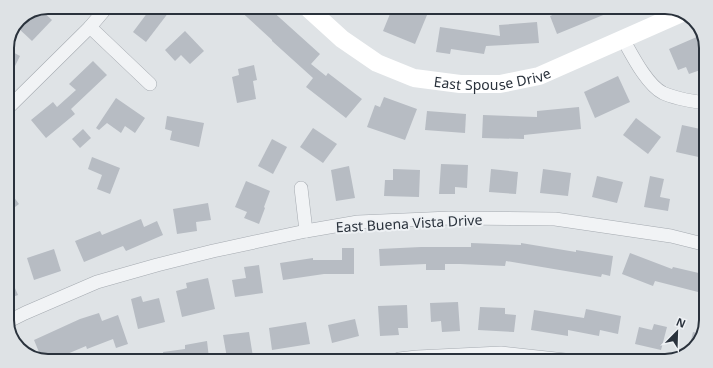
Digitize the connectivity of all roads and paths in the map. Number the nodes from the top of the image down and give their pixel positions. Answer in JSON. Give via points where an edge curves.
{"nodes":[{"id":1,"x":101,"y":14,"type":"edge"},
{"id":2,"x":314,"y":14,"type":"edge"},
{"id":3,"x":675,"y":16,"type":"edge"},
{"id":4,"x":90,"y":27,"type":"junction"},
{"id":5,"x":622,"y":40,"type":"junction"},
{"id":6,"x":150,"y":84,"type":"dead end"},
{"id":7,"x":14,"y":102,"type":"edge"},
{"id":8,"x":699,"y":102,"type":"edge"},
{"id":9,"x":301,"y":188,"type":"dead end"},
{"id":10,"x":306,"y":231,"type":"junction"},
{"id":11,"x":699,"y":243,"type":"edge"},
{"id":12,"x":14,"y":318,"type":"edge"},
{"id":13,"x":480,"y":354,"type":"edge"},
{"id":14,"x":510,"y":354,"type":"edge"}],
"edges":[{"from":1,"to":4,"type":"street"},
{"from":2,"to":5,"type":"main road","name":"East Spouse Drive","via":[[342,39],[377,63],[414,78],[460,84],[500,84],[539,76]]},
{"from":3,"to":5,"type":"main road","name":"East Spouse Drive"},
{"from":4,"to":6,"type":"street"},
{"from":4,"to":7,"type":"street"},
{"from":5,"to":8,"type":"street","via":[[649,82],[662,93]]},
{"from":9,"to":10,"type":"street"},
{"from":10,"to":11,"type":"street","name":"East Buena Vista Drive","via":[[358,222],[450,218],[555,219],[671,236]]},
{"from":10,"to":12,"type":"street","name":"East Buena Vista Drive","via":[[213,251],[97,282]]},
{"from":13,"to":14,"type":"street"}]}
